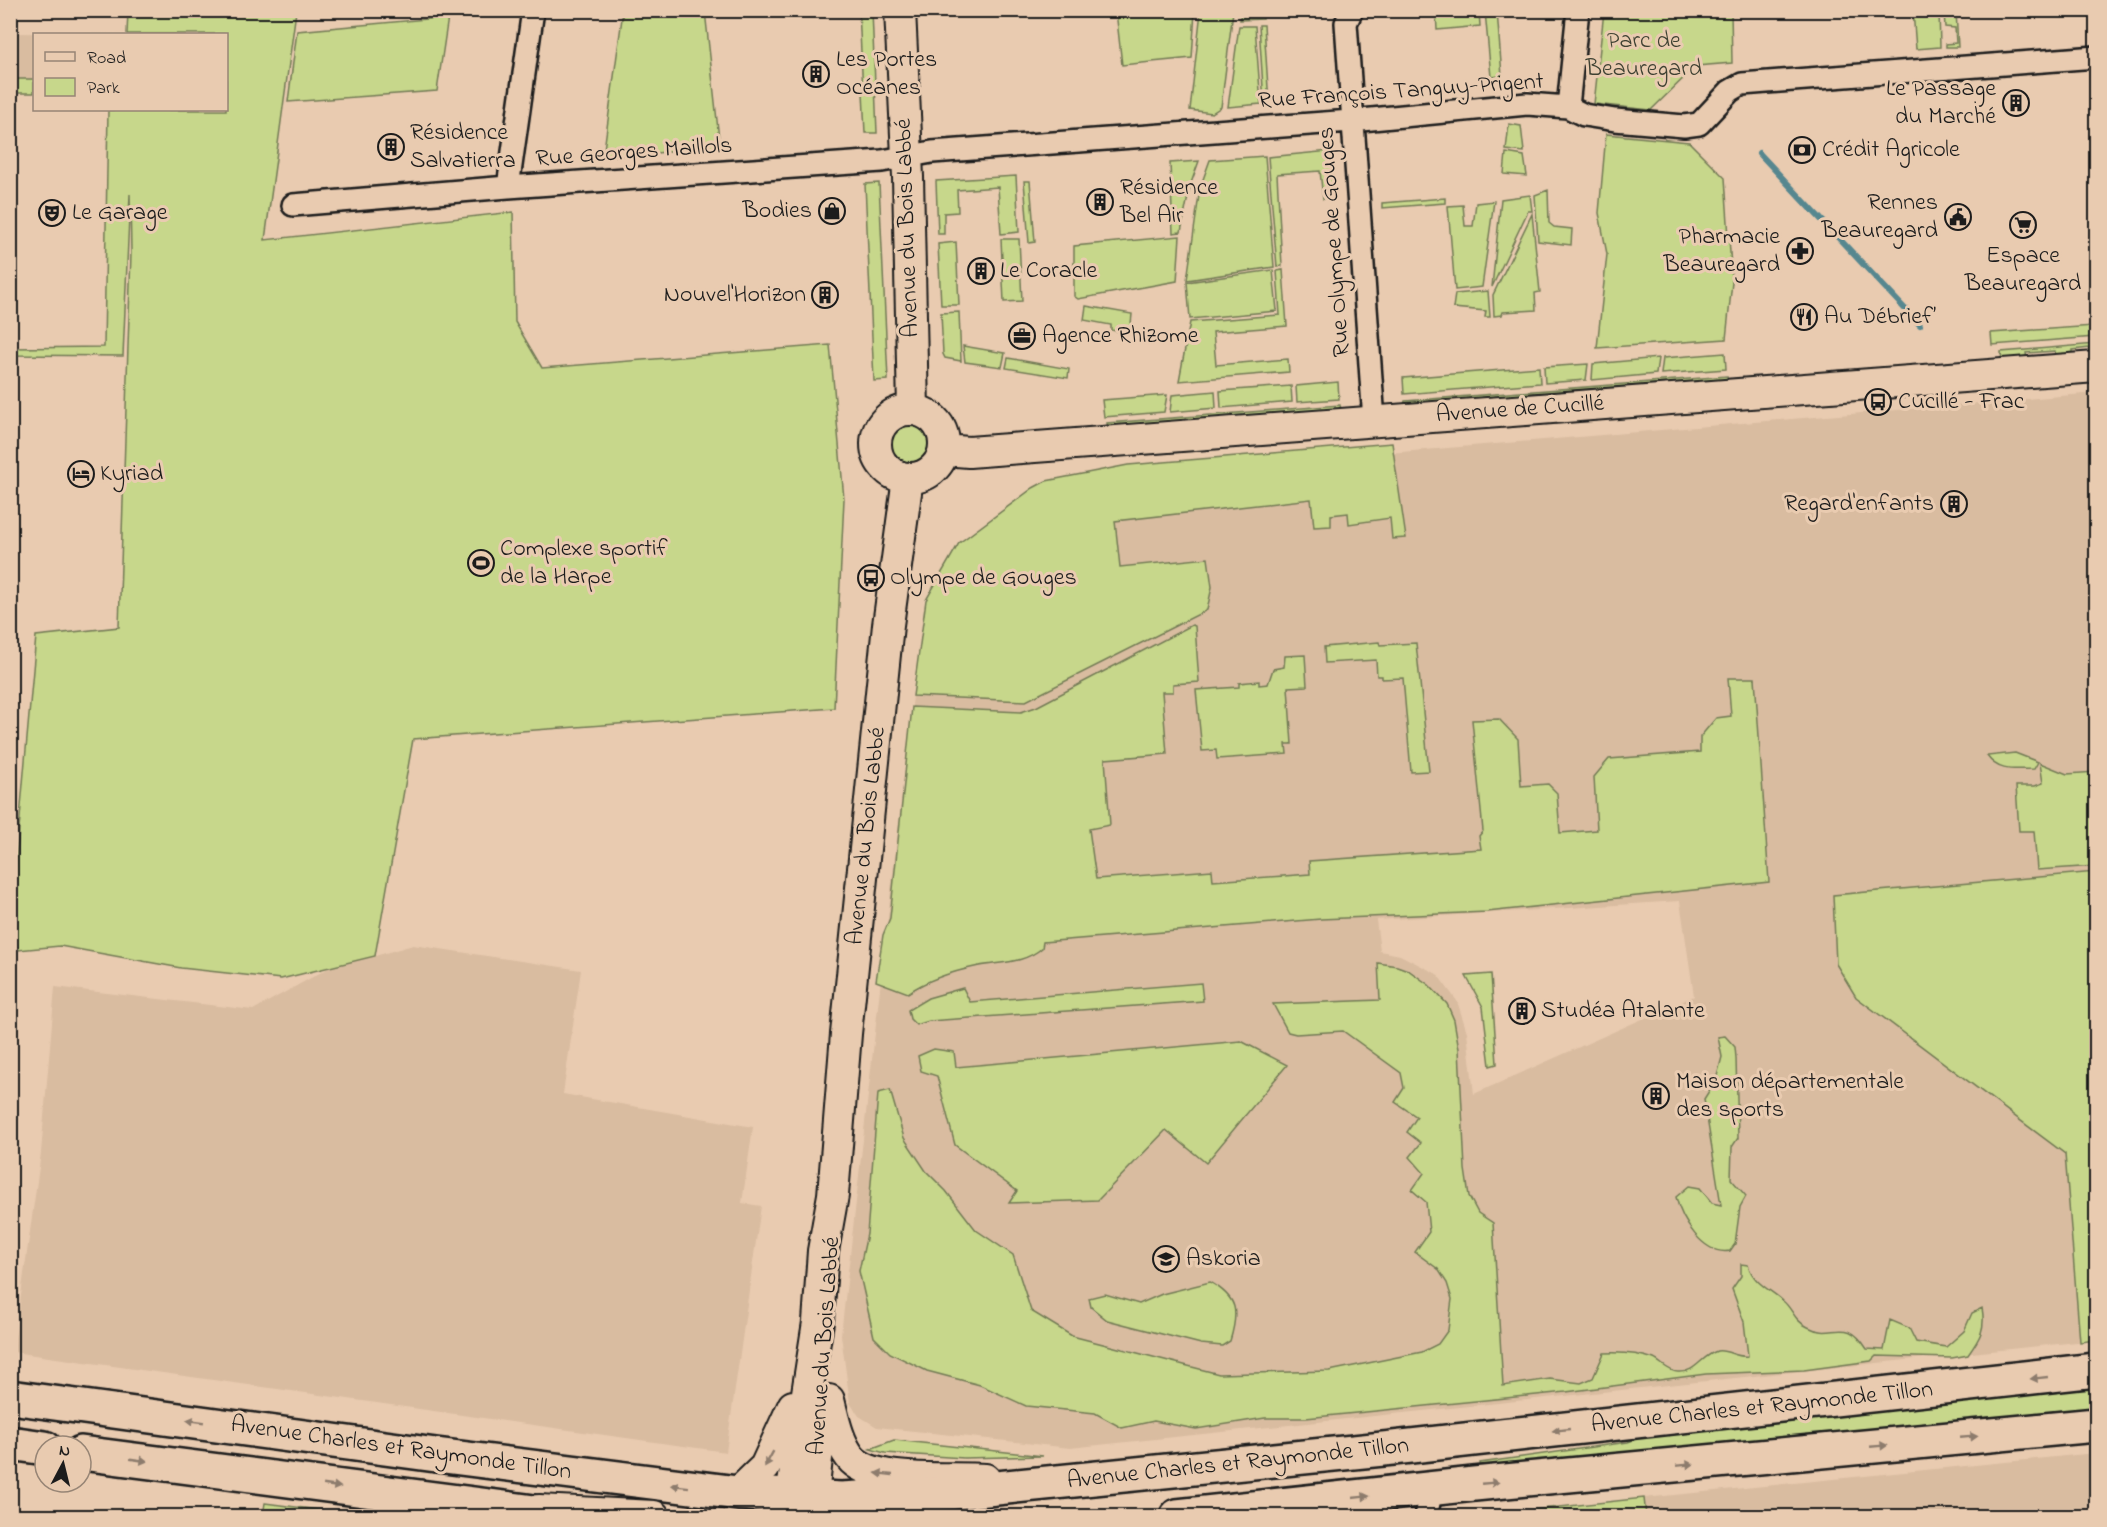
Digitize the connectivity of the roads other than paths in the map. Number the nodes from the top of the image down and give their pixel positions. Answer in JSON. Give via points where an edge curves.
{"nodes":[{"id":1,"x":532,"y":10,"type":"edge"},
{"id":2,"x":900,"y":10,"type":"edge"},
{"id":3,"x":1578,"y":10,"type":"edge"},
{"id":4,"x":1344,"y":15,"type":"edge"},
{"id":5,"x":2097,"y":57,"type":"edge"},
{"id":6,"x":1568,"y":108,"type":"junction"},
{"id":7,"x":1351,"y":121,"type":"junction"},
{"id":8,"x":907,"y":156,"type":"junction"},
{"id":9,"x":508,"y":187,"type":"junction"},
{"id":10,"x":293,"y":205,"type":"dead end"},
{"id":11,"x":2097,"y":366,"type":"edge"},
{"id":12,"x":913,"y":410,"type":"junction"},
{"id":13,"x":1374,"y":421,"type":"junction"},
{"id":14,"x":944,"y":450,"type":"junction"},
{"id":15,"x":908,"y":478,"type":"junction"},
{"id":16,"x":2097,"y":1370,"type":"edge"},
{"id":17,"x":816,"y":1373,"type":"junction"},
{"id":18,"x":10,"y":1397,"type":"edge"},
{"id":19,"x":2097,"y":1425,"type":"edge"},
{"id":20,"x":10,"y":1443,"type":"edge"},
{"id":21,"x":1428,"y":1444,"type":"junction"},
{"id":22,"x":33,"y":1446,"type":"edge"},
{"id":23,"x":93,"y":1455,"type":"edge"},
{"id":24,"x":1048,"y":1483,"type":"junction"},
{"id":25,"x":738,"y":1493,"type":"junction"},
{"id":26,"x":1429,"y":1503,"type":"edge"},
{"id":27,"x":506,"y":1509,"type":"junction"},
{"id":28,"x":800,"y":1511,"type":"edge"},
{"id":29,"x":565,"y":1516,"type":"edge"},
{"id":30,"x":654,"y":1516,"type":"edge"},
{"id":31,"x":1178,"y":1516,"type":"edge"}],
"edges":[{"from":1,"to":9,"type":"street"},
{"from":2,"to":8,"type":"street","name":"Avenue du Bois Labbé"},
{"from":3,"to":6,"type":"street"},
{"from":4,"to":7,"type":"street","name":"Rue Olympe de Gouges"},
{"from":5,"to":6,"type":"street","name":"Rue François Tanguy-Prigent","via":[[1742,84],[1730,91],[1699,124],[1692,125],[1615,120]]},
{"from":6,"to":7,"type":"street","name":"Rue François Tanguy-Prigent","via":[[1527,104]]},
{"from":7,"to":8,"type":"street","name":"Rue François Tanguy-Prigent"},
{"from":7,"to":13,"type":"street","name":"Rue Olympe de Gouges"},
{"from":8,"to":9,"type":"street","name":"Rue Georges Maillols","via":[[882,161]]},
{"from":8,"to":12,"type":"street","name":"Avenue du Bois Labbé"},
{"from":9,"to":10,"type":"street","name":"Rue Georges Maillols"},
{"from":11,"to":13,"type":"street","name":"Avenue de Cucillé"},
{"from":12,"to":14,"type":"street","via":[[936,422]]},
{"from":12,"to":15,"type":"street","via":[[892,415],[884,422],[876,442],[877,453],[888,471]]},
{"from":13,"to":14,"type":"street","name":"Avenue de Cucillé","via":[[969,452]]},
{"from":14,"to":15,"type":"street","via":[[927,474]]},
{"from":15,"to":17,"type":"street","name":"Avenue du Bois Labbé","via":[[888,625],[833,1195],[822,1251]]},
{"from":16,"to":21,"type":"main road","name":"Avenue Charles et Raymonde Tillon","one_way":true},
{"from":24,"to":17,"type":"street","name":"Avenue Charles et Raymonde Tillon","one_way":true,"via":[[866,1470],[845,1450]]},
{"from":17,"to":25,"type":"street","name":"Avenue du Bois Labbé","one_way":true,"via":[[765,1467]]},
{"from":17,"to":28,"type":"street","name":"Avenue du Bois Labbé"},
{"from":25,"to":18,"type":"main road","name":"Avenue Charles et Raymonde Tillon","one_way":true},
{"from":26,"to":19,"type":"main road","name":"Avenue Charles et Raymonde Tillon","one_way":true},
{"from":20,"to":22,"type":"main road"},
{"from":21,"to":24,"type":"main road","name":"Avenue Charles et Raymonde Tillon"},
{"from":21,"to":26,"type":"main road","name":"Avenue Charles et Raymonde Tillon"},
{"from":23,"to":27,"type":"main road","name":"Avenue Charles et Raymonde Tillon","one_way":true},
{"from":24,"to":28,"type":"main road","name":"Avenue Charles et Raymonde Tillon","via":[[841,1499]]},
{"from":25,"to":28,"type":"main road","name":"Avenue Charles et Raymonde Tillon"},
{"from":31,"to":26,"type":"main road","name":"Avenue Charles et Raymonde Tillon","one_way":true},
{"from":27,"to":29,"type":"main road","name":"Avenue Charles et Raymonde Tillon"},
{"from":27,"to":30,"type":"street","name":"Avenue Charles et Raymonde Tillon"}]}
